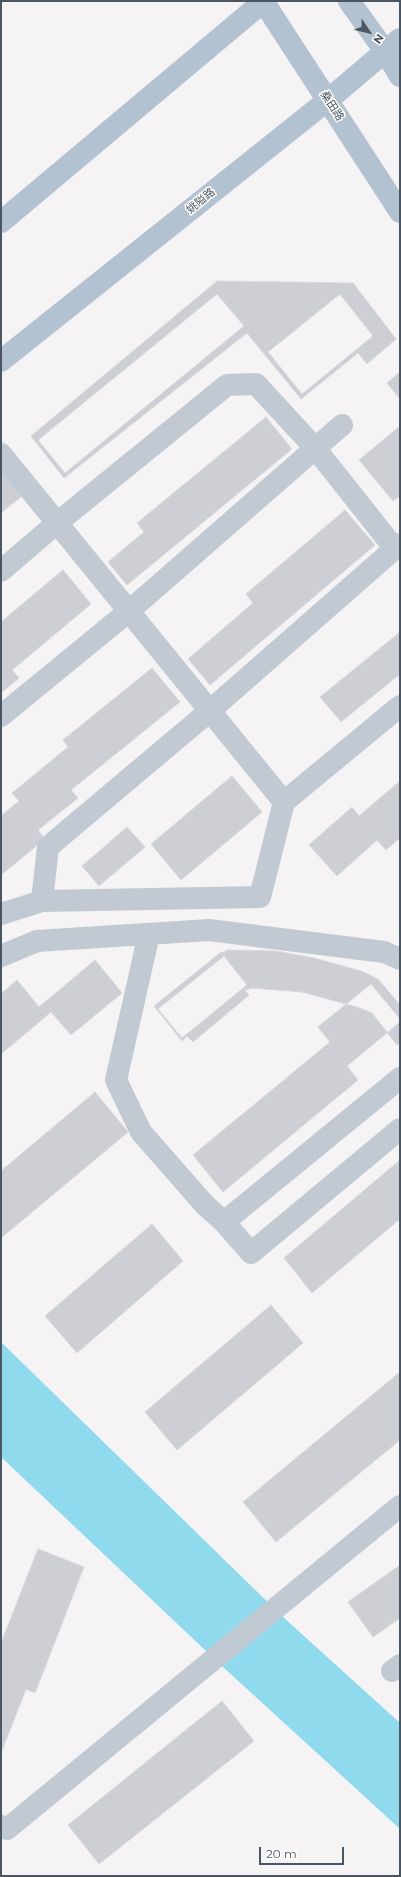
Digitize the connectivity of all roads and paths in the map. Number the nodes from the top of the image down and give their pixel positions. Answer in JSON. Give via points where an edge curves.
{"nodes":[{"id":1,"x":263,"y":1,"type":"edge"},
{"id":2,"x":349,"y":1,"type":"edge"},
{"id":3,"x":392,"y":45,"type":"edge"},
{"id":4,"x":400,"y":76,"type":"edge"},
{"id":5,"x":328,"y":100,"type":"junction"},
{"id":6,"x":400,"y":212,"type":"edge"},
{"id":7,"x":1,"y":222,"type":"edge"},
{"id":8,"x":1,"y":361,"type":"edge"},
{"id":9,"x":342,"y":425,"type":"dead end"},
{"id":10,"x":315,"y":448,"type":"junction"},
{"id":11,"x":1,"y":454,"type":"edge"},
{"id":12,"x":57,"y":523,"type":"junction"},
{"id":13,"x":398,"y":546,"type":"edge"},
{"id":14,"x":1,"y":571,"type":"edge"},
{"id":15,"x":129,"y":611,"type":"junction"},
{"id":16,"x":400,"y":706,"type":"edge"},
{"id":17,"x":210,"y":710,"type":"junction"},
{"id":18,"x":1,"y":716,"type":"edge"},
{"id":19,"x":284,"y":802,"type":"junction"},
{"id":20,"x":42,"y":900,"type":"junction"},
{"id":21,"x":1,"y":914,"type":"edge"},
{"id":22,"x":149,"y":934,"type":"junction"},
{"id":23,"x":1,"y":956,"type":"edge"},
{"id":24,"x":400,"y":959,"type":"edge"},
{"id":25,"x":400,"y":1078,"type":"edge"},
{"id":26,"x":400,"y":1129,"type":"edge"},
{"id":27,"x":224,"y":1222,"type":"junction"},
{"id":28,"x":400,"y":1506,"type":"edge"},
{"id":29,"x":1,"y":1826,"type":"edge"}],
"edges":[{"from":1,"to":5,"type":"main road","name":"桑田路"},
{"from":1,"to":7,"type":"main road"},
{"from":2,"to":3,"type":"main road"},
{"from":3,"to":4,"type":"main road"},
{"from":3,"to":5,"type":"main road","name":"姚隘路"},
{"from":5,"to":6,"type":"main road","name":"桑田路"},
{"from":5,"to":8,"type":"main road","name":"姚隘路"},
{"from":9,"to":10,"type":"lane"},
{"from":10,"to":12,"type":"lane","via":[[256,384],[226,385]]},
{"from":10,"to":13,"type":"lane"},
{"from":10,"to":15,"type":"lane"},
{"from":11,"to":12,"type":"lane"},
{"from":12,"to":14,"type":"lane"},
{"from":12,"to":15,"type":"lane"},
{"from":13,"to":17,"type":"lane"},
{"from":15,"to":17,"type":"lane"},
{"from":15,"to":18,"type":"lane"},
{"from":16,"to":19,"type":"lane"},
{"from":17,"to":19,"type":"lane"},
{"from":17,"to":20,"type":"lane","via":[[48,847]]},
{"from":19,"to":20,"type":"lane","via":[[260,897]]},
{"from":20,"to":21,"type":"lane"},
{"from":22,"to":23,"type":"lane","via":[[36,942]]},
{"from":22,"to":24,"type":"lane","via":[[209,930],[384,952]]},
{"from":22,"to":27,"type":"lane","via":[[116,1080],[141,1132],[205,1205]]},
{"from":25,"to":27,"type":"lane"},
{"from":26,"to":27,"type":"lane","via":[[251,1253]]},
{"from":28,"to":29,"type":"lane","via":[[7,1829]]}]}
